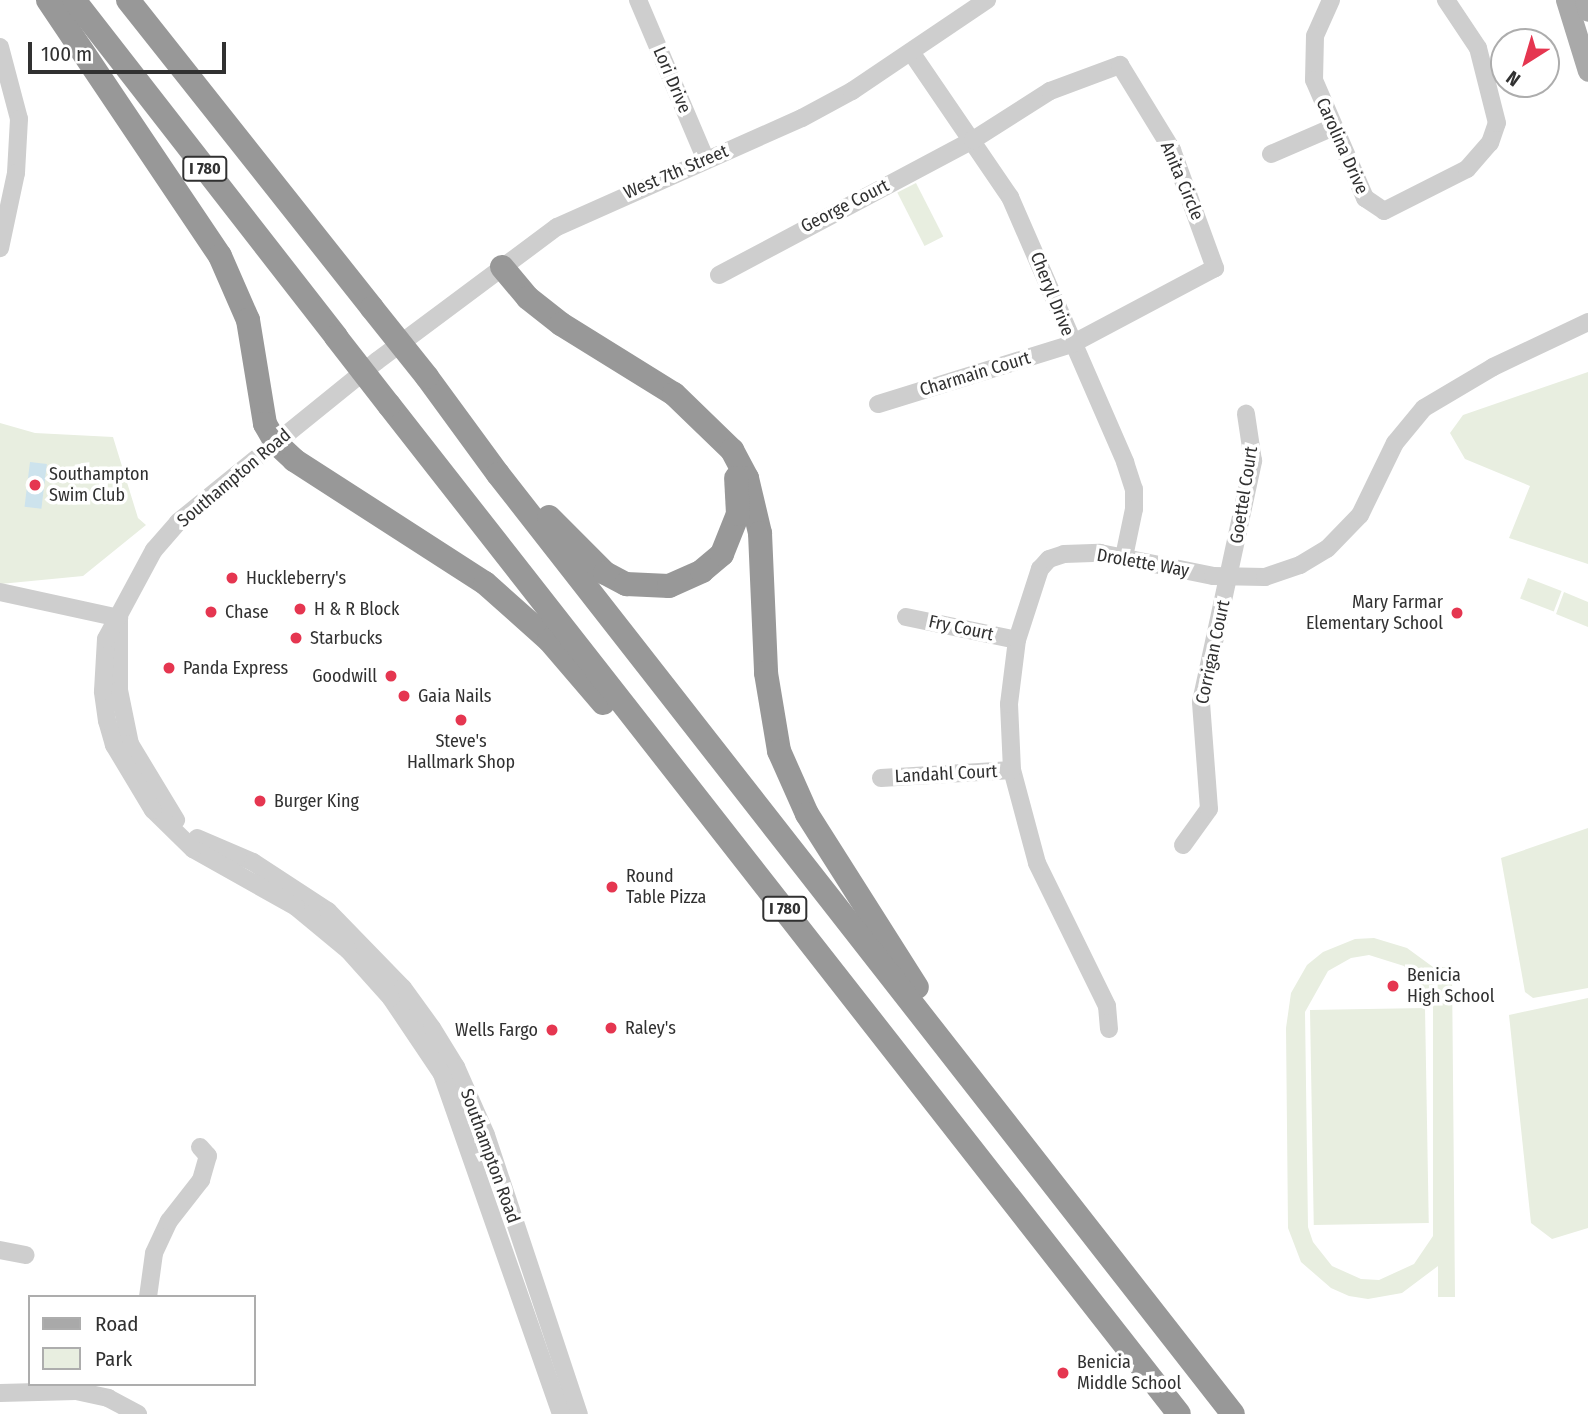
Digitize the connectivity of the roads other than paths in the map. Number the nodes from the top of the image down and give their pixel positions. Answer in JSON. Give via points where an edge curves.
{"nodes":[{"id":1,"x":48,"y":0,"type":"edge"},
{"id":2,"x":74,"y":0,"type":"edge"},
{"id":3,"x":128,"y":0,"type":"edge"},
{"id":4,"x":638,"y":0,"type":"edge"},
{"id":5,"x":987,"y":0,"type":"edge"},
{"id":6,"x":1331,"y":0,"type":"edge"},
{"id":7,"x":1446,"y":0,"type":"edge"},
{"id":8,"x":1566,"y":0,"type":"edge"},
{"id":9,"x":1584,"y":0,"type":"edge"},
{"id":10,"x":1588,"y":11,"type":"edge"},
{"id":11,"x":0,"y":47,"type":"edge"},
{"id":12,"x":911,"y":52,"type":"junction"},
{"id":13,"x":1588,"y":71,"type":"edge"},
{"id":14,"x":1331,"y":128,"type":"junction"},
{"id":15,"x":973,"y":140,"type":"junction"},
{"id":16,"x":1271,"y":154,"type":"dead end"},
{"id":17,"x":706,"y":160,"type":"junction"},
{"id":18,"x":0,"y":248,"type":"edge"},
{"id":19,"x":502,"y":267,"type":"junction"},
{"id":20,"x":719,"y":275,"type":"dead end"},
{"id":21,"x":1588,"y":322,"type":"edge"},
{"id":22,"x":1072,"y":344,"type":"junction"},
{"id":23,"x":377,"y":361,"type":"joint"},
{"id":24,"x":878,"y":404,"type":"dead end"},
{"id":25,"x":1246,"y":414,"type":"dead end"},
{"id":26,"x":719,"y":438,"type":"junction"},
{"id":27,"x":276,"y":443,"type":"junction"},
{"id":28,"x":484,"y":451,"type":"junction"},
{"id":29,"x":1124,"y":556,"type":"junction"},
{"id":30,"x":1230,"y":576,"type":"junction"},
{"id":31,"x":0,"y":592,"type":"edge"},
{"id":32,"x":906,"y":617,"type":"dead end"},
{"id":33,"x":119,"y":618,"type":"junction"},
{"id":34,"x":1017,"y":640,"type":"junction"},
{"id":35,"x":1012,"y":770,"type":"junction"},
{"id":36,"x":881,"y":778,"type":"dead end"},
{"id":37,"x":1183,"y":845,"type":"dead end"},
{"id":38,"x":741,"y":852,"type":"junction"},
{"id":39,"x":1110,"y":1029,"type":"dead end"},
{"id":40,"x":985,"y":1096,"type":"junction"},
{"id":41,"x":200,"y":1147,"type":"dead end"},
{"id":42,"x":0,"y":1250,"type":"edge"},
{"id":43,"x":26,"y":1255,"type":"dead end"},
{"id":44,"x":148,"y":1295,"type":"edge"},
{"id":45,"x":111,"y":1391,"type":"edge"},
{"id":46,"x":0,"y":1393,"type":"edge"},
{"id":47,"x":138,"y":1414,"type":"edge"},
{"id":48,"x":561,"y":1414,"type":"edge"},
{"id":49,"x":579,"y":1414,"type":"edge"},
{"id":50,"x":1179,"y":1414,"type":"edge"},
{"id":51,"x":1233,"y":1414,"type":"edge"}],
"edges":[{"from":1,"to":27,"type":"highway","via":[[220,256],[248,320],[265,424]]},
{"from":2,"to":38,"type":"highway","number":"I 780","bridge":true},
{"from":3,"to":28,"type":"highway","number":"I 780","bridge":true},
{"from":4,"to":17,"type":"street","name":"Lori Drive"},
{"from":5,"to":12,"type":"street","name":"West 7th Street"},
{"from":6,"to":14,"type":"street","name":"Carolina Drive","via":[[1311,57]]},
{"from":7,"to":14,"type":"street","name":"Carolina Drive","via":[[1478,48],[1497,123],[1490,143],[1467,169],[1399,206],[1376,209],[1365,198]]},
{"from":8,"to":13,"type":"main road"},
{"from":9,"to":10,"type":"main road"},
{"from":11,"to":18,"type":"street","via":[[19,119],[16,173]]},
{"from":12,"to":15,"type":"street","name":"Cheryl Drive"},
{"from":12,"to":17,"type":"street","name":"West 7th Street","via":[[802,118]]},
{"from":14,"to":16,"type":"street"},
{"from":15,"to":20,"type":"street","name":"George Court"},
{"from":15,"to":22,"type":"street","name":"Cheryl Drive","via":[[1010,197]]},
{"from":15,"to":22,"type":"street","name":"Anita Circle","via":[[1050,91],[1120,65],[1172,150],[1215,268]]},
{"from":17,"to":19,"type":"street","name":"West 7th Street","via":[[598,204],[556,227]]},
{"from":19,"to":23,"type":"street","name":"West 7th Street"},
{"from":19,"to":26,"type":"highway","via":[[528,298],[561,324],[674,394]]},
{"from":21,"to":30,"type":"street","name":"Drolette Way","via":[[1493,367],[1423,408],[1395,443],[1360,515],[1327,549],[1284,572]]},
{"from":22,"to":24,"type":"street","name":"Charmain Court"},
{"from":22,"to":29,"type":"street","name":"Cheryl Drive","via":[[1134,489]]},
{"from":23,"to":27,"type":"street","name":"Southampton Road"},
{"from":25,"to":30,"type":"street","name":"Goettel Court","via":[[1252,461]]},
{"from":26,"to":28,"type":"highway","via":[[738,494],[733,534],[722,554],[702,571],[669,586],[648,588],[605,573],[506,466]]},
{"from":26,"to":40,"type":"highway","via":[[747,478],[755,507],[766,673],[779,751],[807,814]]},
{"from":27,"to":33,"type":"street","name":"Southampton Road","via":[[178,522],[148,560]]},
{"from":27,"to":38,"type":"highway","via":[[294,460],[447,556],[522,613],[677,789]]},
{"from":28,"to":40,"type":"highway","number":"I 780"},
{"from":29,"to":30,"type":"street","name":"Drolette Way"},
{"from":29,"to":34,"type":"street","name":"Drolette Way","via":[[1064,554],[1049,559],[1034,584]]},
{"from":30,"to":37,"type":"street","name":"Corrigan Court","via":[[1201,702],[1209,809]]},
{"from":31,"to":33,"type":"street"},
{"from":32,"to":34,"type":"street","name":"Fry Court"},
{"from":33,"to":48,"type":"street","name":"Southampton Road","via":[[106,639],[103,691],[114,745],[129,774],[153,810],[193,849],[296,907],[348,950],[419,1036],[442,1074],[459,1119]]},
{"from":33,"to":49,"type":"street","name":"Southampton Road","via":[[123,718],[130,744],[163,804],[206,845],[253,862],[320,906],[359,939],[403,988],[456,1067],[486,1135]]},
{"from":34,"to":35,"type":"street","name":"Drolette Way","via":[[1009,704]]},
{"from":35,"to":36,"type":"street","name":"Landahl Court"},
{"from":35,"to":39,"type":"street","name":"Drolette Way","via":[[1037,863],[1107,1006]]},
{"from":38,"to":50,"type":"highway","number":"I 780"},
{"from":40,"to":51,"type":"highway","number":"I 780"},
{"from":41,"to":44,"type":"street","via":[[208,1156],[201,1180],[169,1221],[154,1253]]},
{"from":42,"to":43,"type":"street"},
{"from":45,"to":46,"type":"street","via":[[54,1388]]},
{"from":45,"to":47,"type":"street"}]}
